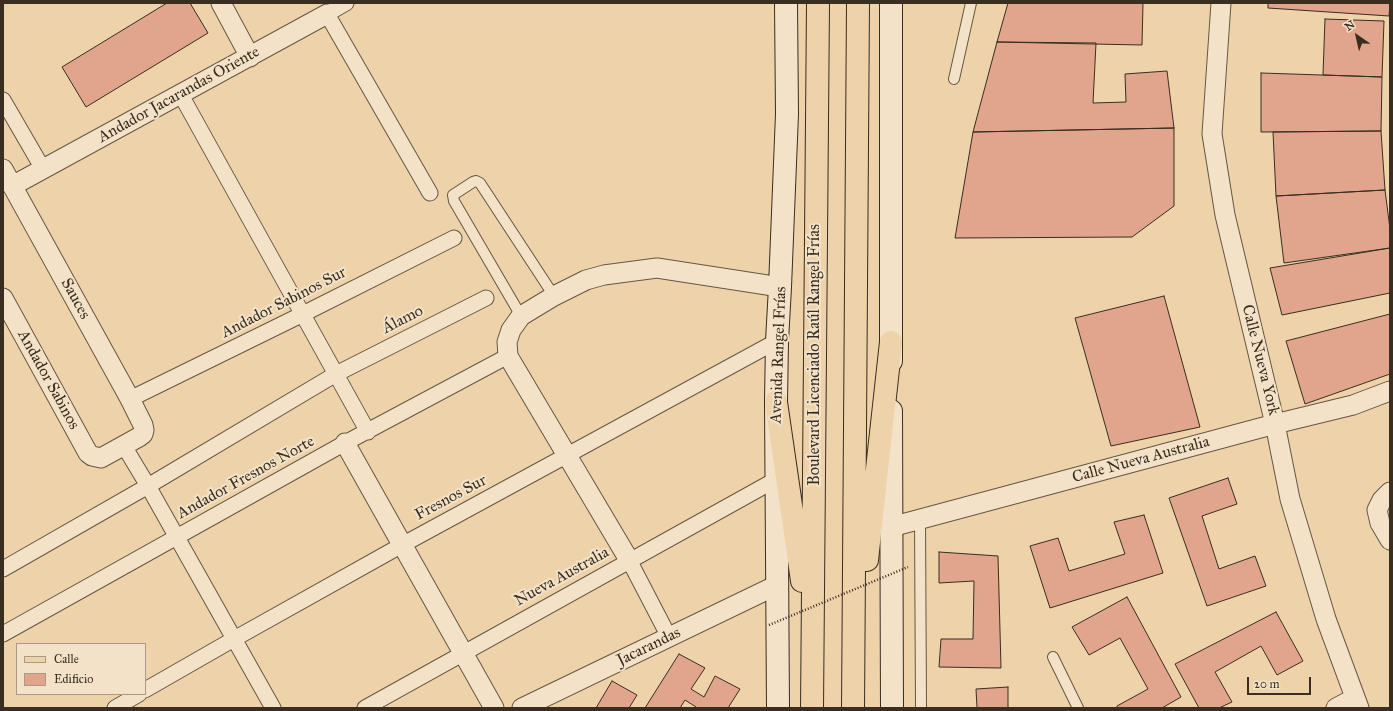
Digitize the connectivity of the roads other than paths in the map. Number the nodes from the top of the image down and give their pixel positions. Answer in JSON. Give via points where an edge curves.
{"nodes":[{"id":1,"x":221,"y":3,"type":"edge"},
{"id":2,"x":346,"y":3,"type":"edge"},
{"id":3,"x":786,"y":3,"type":"edge"},
{"id":4,"x":818,"y":3,"type":"edge"},
{"id":5,"x":858,"y":3,"type":"edge"},
{"id":6,"x":891,"y":3,"type":"edge"},
{"id":7,"x":971,"y":3,"type":"edge"},
{"id":8,"x":1221,"y":3,"type":"edge"},
{"id":9,"x":327,"y":14,"type":"junction"},
{"id":10,"x":250,"y":56,"type":"junction"},
{"id":11,"x":954,"y":79,"type":"dead end"},
{"id":12,"x":181,"y":95,"type":"junction"},
{"id":13,"x":3,"y":100,"type":"edge"},
{"id":14,"x":3,"y":169,"type":"edge"},
{"id":15,"x":43,"y":169,"type":"junction"},
{"id":16,"x":12,"y":186,"type":"junction"},
{"id":17,"x":430,"y":193,"type":"dead end"},
{"id":18,"x":454,"y":238,"type":"dead end"},
{"id":19,"x":780,"y":287,"type":"junction"},
{"id":20,"x":554,"y":296,"type":"junction"},
{"id":21,"x":3,"y":298,"type":"edge"},
{"id":22,"x":486,"y":298,"type":"dead end"},
{"id":23,"x":303,"y":314,"type":"junction"},
{"id":24,"x":521,"y":316,"type":"junction"},
{"id":25,"x":777,"y":341,"type":"junction"},
{"id":26,"x":891,"y":342,"type":"junction"},
{"id":27,"x":508,"y":356,"type":"junction"},
{"id":28,"x":336,"y":374,"type":"junction"},
{"id":29,"x":1390,"y":391,"type":"edge"},
{"id":30,"x":130,"y":400,"type":"junction"},
{"id":31,"x":776,"y":402,"type":"junction"},
{"id":32,"x":1275,"y":424,"type":"junction"},
{"id":33,"x":368,"y":432,"type":"junction"},
{"id":34,"x":345,"y":443,"type":"junction"},
{"id":35,"x":124,"y":446,"type":"junction"},
{"id":36,"x":567,"y":455,"type":"junction"},
{"id":37,"x":777,"y":479,"type":"junction"},
{"id":38,"x":148,"y":486,"type":"junction"},
{"id":39,"x":1384,"y":499,"type":"edge"},
{"id":40,"x":920,"y":520,"type":"junction"},
{"id":41,"x":891,"y":527,"type":"junction"},
{"id":42,"x":177,"y":538,"type":"junction"},
{"id":43,"x":1390,"y":540,"type":"edge"},
{"id":44,"x":402,"y":545,"type":"junction"},
{"id":45,"x":628,"y":560,"type":"junction"},
{"id":46,"x":3,"y":569,"type":"edge"},
{"id":47,"x":777,"y":585,"type":"junction"},
{"id":48,"x":3,"y":634,"type":"edge"},
{"id":49,"x":669,"y":637,"type":"junction"},
{"id":50,"x":234,"y":639,"type":"junction"},
{"id":51,"x":463,"y":653,"type":"junction"},
{"id":52,"x":813,"y":656,"type":"junction"},
{"id":53,"x":1053,"y":657,"type":"dead end"},
{"id":54,"x":854,"y":677,"type":"junction"},
{"id":55,"x":146,"y":689,"type":"edge"},
{"id":56,"x":137,"y":695,"type":"edge"},
{"id":57,"x":1357,"y":703,"type":"edge"},
{"id":58,"x":115,"y":708,"type":"edge"},
{"id":59,"x":273,"y":708,"type":"edge"},
{"id":60,"x":365,"y":708,"type":"edge"},
{"id":61,"x":494,"y":708,"type":"edge"},
{"id":62,"x":522,"y":708,"type":"edge"},
{"id":63,"x":778,"y":708,"type":"edge"},
{"id":64,"x":812,"y":708,"type":"edge"},
{"id":65,"x":853,"y":708,"type":"edge"},
{"id":66,"x":892,"y":708,"type":"edge"},
{"id":67,"x":921,"y":708,"type":"edge"},
{"id":68,"x":1078,"y":708,"type":"edge"},
{"id":69,"x":1336,"y":708,"type":"edge"}],
"edges":[{"from":1,"to":10,"type":"street"},
{"from":2,"to":9,"type":"street","name":"Andador Jacarandas Oriente"},
{"from":3,"to":19,"type":"main road","name":"Avenida Rangel Frías","via":[[787,114]]},
{"from":4,"to":52,"type":"main road","name":"Boulevard Licenciado Raúl Rangel Frías"},
{"from":5,"to":54,"type":"main road"},
{"from":6,"to":26,"type":"main road"},
{"from":7,"to":11,"type":"lane"},
{"from":8,"to":32,"type":"street","name":"Calle Nueva York","via":[[1212,134],[1225,215]]},
{"from":9,"to":10,"type":"street","name":"Andador Jacarandas Oriente"},
{"from":9,"to":17,"type":"street"},
{"from":10,"to":12,"type":"street","name":"Andador Jacarandas Oriente"},
{"from":12,"to":15,"type":"street","name":"Andador Jacarandas Oriente"},
{"from":12,"to":23,"type":"street"},
{"from":13,"to":15,"type":"street"},
{"from":14,"to":16,"type":"street","name":"Sauces"},
{"from":15,"to":16,"type":"street","name":"Andador Jacarandas Oriente"},
{"from":16,"to":30,"type":"street","name":"Sauces"},
{"from":18,"to":23,"type":"street","name":"Andador Sabinos Sur"},
{"from":19,"to":20,"type":"street","via":[[657,268],[604,275],[586,280]]},
{"from":19,"to":25,"type":"main road","name":"Avenida Rangel Frías"},
{"from":20,"to":24,"type":"street"},
{"from":20,"to":24,"type":"lane","via":[[480,183],[473,182],[453,195],[454,201]]},
{"from":21,"to":35,"type":"street","name":"Andador Sabinos","via":[[88,453],[97,458]]},
{"from":22,"to":28,"type":"street","name":"Álamo"},
{"from":23,"to":28,"type":"street"},
{"from":23,"to":30,"type":"street","name":"Andador Sabinos Sur"},
{"from":24,"to":27,"type":"street","via":[[509,334]]},
{"from":25,"to":31,"type":"main road","name":"Avenida Rangel Frías"},
{"from":25,"to":36,"type":"street","name":"Fresnos Sur"},
{"from":26,"to":41,"type":"main road"},
{"from":26,"to":54,"type":"main road"},
{"from":27,"to":33,"type":"street","name":"Andador Fresnos Norte"},
{"from":27,"to":36,"type":"street"},
{"from":28,"to":33,"type":"street"},
{"from":28,"to":38,"type":"street"},
{"from":29,"to":32,"type":"street","name":"Calle Nueva Australia","via":[[1353,405]]},
{"from":30,"to":35,"type":"street","name":"Sauces","via":[[144,430],[143,434]]},
{"from":31,"to":37,"type":"main road","name":"Avenida Rangel Frías"},
{"from":31,"to":52,"type":"main road"},
{"from":32,"to":40,"type":"street","name":"Calle Nueva Australia"},
{"from":32,"to":57,"type":"street","name":"Calle Nueva York","via":[[1290,499],[1326,619]]},
{"from":33,"to":34,"type":"street","name":"Andador Fresnos Norte"},
{"from":34,"to":42,"type":"street","name":"Andador Fresnos Norte"},
{"from":34,"to":44,"type":"street"},
{"from":35,"to":38,"type":"street"},
{"from":36,"to":44,"type":"street","name":"Fresnos Sur"},
{"from":36,"to":45,"type":"street"},
{"from":37,"to":45,"type":"street","name":"Nueva Australia"},
{"from":37,"to":47,"type":"main road","name":"Avenida Rangel Frías"},
{"from":38,"to":42,"type":"street"},
{"from":38,"to":46,"type":"street"},
{"from":39,"to":43,"type":"street","via":[[1377,510],[1380,524]]},
{"from":40,"to":41,"type":"street","name":"Calle Nueva Australia"},
{"from":40,"to":67,"type":"lane"},
{"from":41,"to":66,"type":"main road"},
{"from":42,"to":48,"type":"street","name":"Andador Fresnos Norte"},
{"from":42,"to":50,"type":"street"},
{"from":44,"to":50,"type":"street","name":"Fresnos Sur"},
{"from":44,"to":51,"type":"street"},
{"from":45,"to":49,"type":"street"},
{"from":45,"to":51,"type":"street","name":"Nueva Australia"},
{"from":47,"to":49,"type":"street","name":"Jacarandas"},
{"from":47,"to":63,"type":"main road","name":"Avenida Rangel Frías"},
{"from":49,"to":62,"type":"street","name":"Jacarandas"},
{"from":50,"to":55,"type":"street","name":"Fresnos Sur"},
{"from":50,"to":59,"type":"street"},
{"from":51,"to":60,"type":"street","name":"Nueva Australia"},
{"from":51,"to":61,"type":"street"},
{"from":52,"to":64,"type":"main road","name":"Boulevard Licenciado Raúl Rangel Frías"},
{"from":53,"to":68,"type":"lane"},
{"from":54,"to":65,"type":"main road"},
{"from":56,"to":58,"type":"street"},
{"from":57,"to":69,"type":"street"}]}
